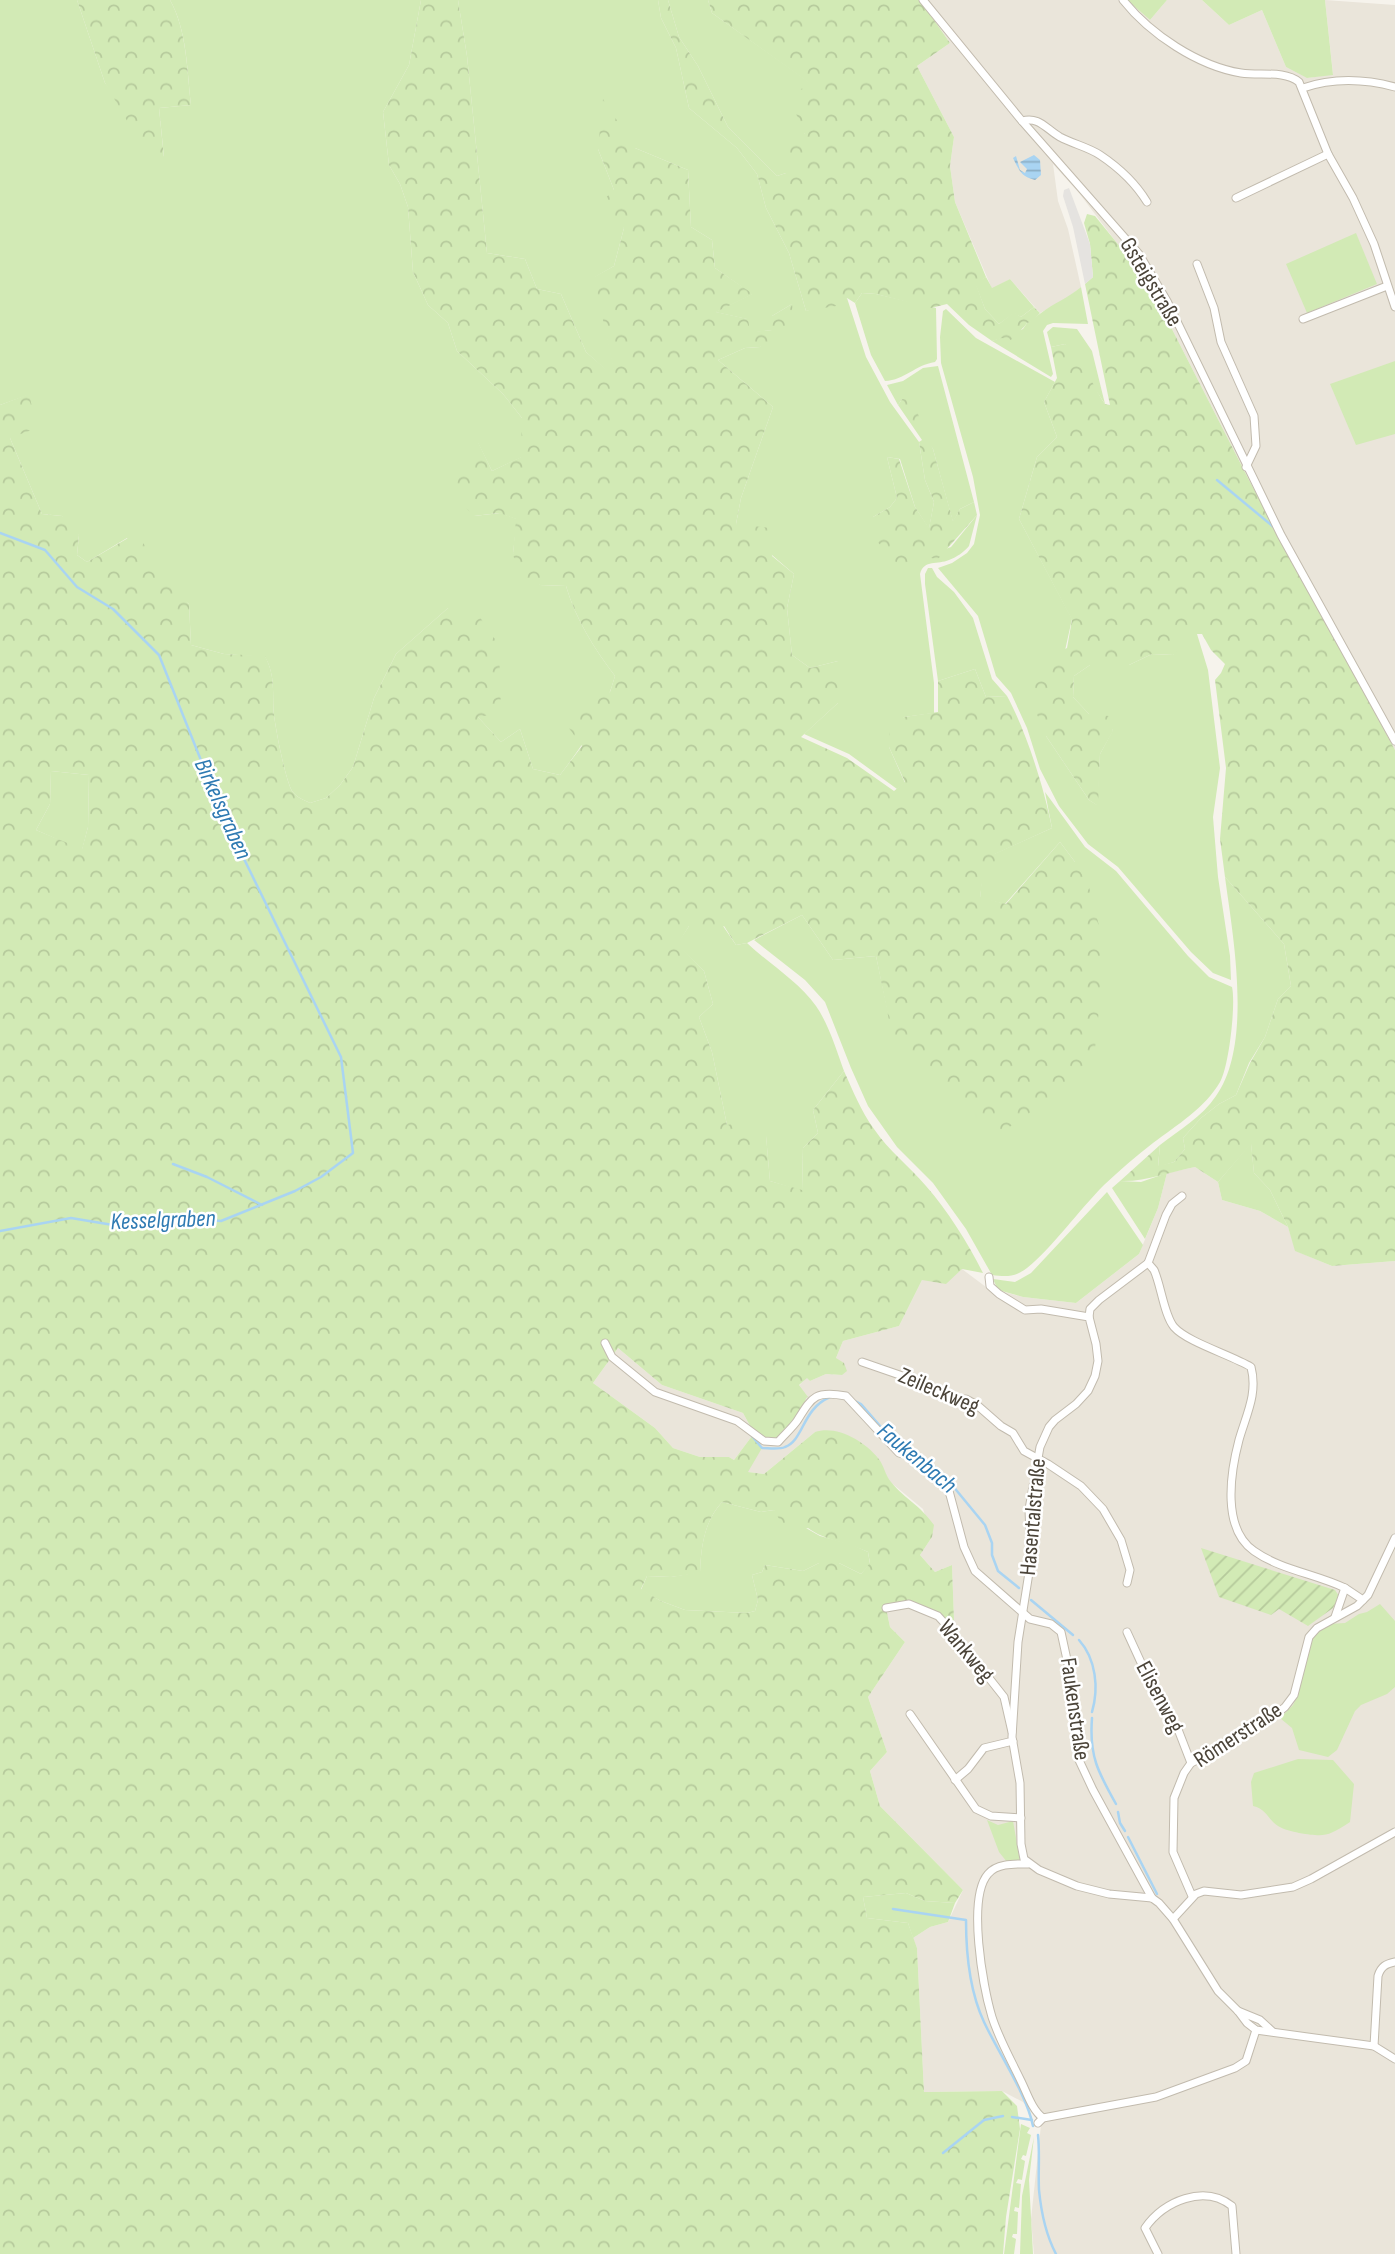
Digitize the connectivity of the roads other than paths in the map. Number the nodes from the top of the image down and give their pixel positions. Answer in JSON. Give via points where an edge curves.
{"nodes":[{"id":1,"x":923,"y":0,"type":"edge"},
{"id":2,"x":1123,"y":0,"type":"edge"},
{"id":3,"x":1395,"y":87,"type":"edge"},
{"id":4,"x":1303,"y":88,"type":"junction"},
{"id":5,"x":1022,"y":121,"type":"junction"},
{"id":6,"x":1328,"y":154,"type":"junction"},
{"id":7,"x":1236,"y":198,"type":"dead end"},
{"id":8,"x":1147,"y":202,"type":"dead end"},
{"id":9,"x":1198,"y":264,"type":"dead end"},
{"id":10,"x":1387,"y":286,"type":"junction"},
{"id":11,"x":1395,"y":307,"type":"edge"},
{"id":12,"x":1303,"y":319,"type":"dead end"},
{"id":13,"x":1246,"y":467,"type":"junction"},
{"id":14,"x":1393,"y":738,"type":"edge"},
{"id":15,"x":1182,"y":1196,"type":"dead end"},
{"id":16,"x":1148,"y":1264,"type":"junction"},
{"id":17,"x":989,"y":1277,"type":"dead end"},
{"id":18,"x":1089,"y":1317,"type":"junction"},
{"id":19,"x":605,"y":1343,"type":"dead end"},
{"id":20,"x":862,"y":1362,"type":"dead end"},
{"id":21,"x":1037,"y":1460,"type":"junction"},
{"id":22,"x":1395,"y":1538,"type":"edge"},
{"id":23,"x":1127,"y":1583,"type":"dead end"},
{"id":24,"x":1345,"y":1588,"type":"junction"},
{"id":25,"x":1363,"y":1600,"type":"junction"},
{"id":26,"x":886,"y":1608,"type":"dead end"},
{"id":27,"x":1022,"y":1613,"type":"junction"},
{"id":28,"x":1335,"y":1617,"type":"junction"},
{"id":29,"x":1127,"y":1632,"type":"dead end"},
{"id":30,"x":909,"y":1714,"type":"dead end"},
{"id":31,"x":1013,"y":1739,"type":"junction"},
{"id":32,"x":1191,"y":1763,"type":"junction"},
{"id":33,"x":956,"y":1780,"type":"junction"},
{"id":34,"x":1021,"y":1818,"type":"junction"},
{"id":35,"x":1395,"y":1832,"type":"edge"},
{"id":36,"x":1030,"y":1865,"type":"junction"},
{"id":37,"x":1192,"y":1896,"type":"junction"},
{"id":38,"x":1152,"y":1898,"type":"junction"},
{"id":39,"x":1173,"y":1919,"type":"junction"},
{"id":40,"x":1395,"y":1962,"type":"edge"},
{"id":41,"x":1238,"y":2011,"type":"junction"},
{"id":42,"x":1256,"y":2030,"type":"junction"},
{"id":43,"x":1272,"y":2031,"type":"junction"},
{"id":44,"x":1374,"y":2046,"type":"junction"},
{"id":45,"x":1395,"y":2059,"type":"edge"},
{"id":46,"x":1158,"y":2254,"type":"edge"},
{"id":47,"x":1236,"y":2254,"type":"edge"}],
"edges":[{"from":1,"to":5,"type":"street","name":"Gsteigstraße"},
{"from":2,"to":4,"type":"street","via":[[1154,29],[1206,63],[1244,74],[1295,78]]},
{"from":3,"to":4,"type":"street","via":[[1337,81]]},
{"from":4,"to":6,"type":"street"},
{"from":5,"to":8,"type":"street","name":"Gsteigstraße","via":[[1041,122],[1062,139],[1100,155]]},
{"from":5,"to":13,"type":"street","name":"Gsteigstraße","via":[[1139,254],[1167,301]]},
{"from":6,"to":7,"type":"street"},
{"from":6,"to":10,"type":"street","via":[[1374,244]]},
{"from":9,"to":13,"type":"street","name":"Gsteigstraße","via":[[1221,342],[1254,416],[1256,446]]},
{"from":10,"to":11,"type":"street"},
{"from":10,"to":12,"type":"street"},
{"from":13,"to":14,"type":"street","name":"Gsteigstraße"},
{"from":15,"to":16,"type":"street","via":[[1172,1203],[1160,1227]]},
{"from":16,"to":18,"type":"street","via":[[1099,1300]]},
{"from":16,"to":24,"type":"street","via":[[1173,1326],[1192,1340],[1251,1367],[1255,1389],[1239,1441],[1231,1502],[1241,1540],[1256,1553]]},
{"from":17,"to":18,"type":"street","via":[[990,1286],[1025,1310]]},
{"from":18,"to":21,"type":"street","name":"Hasentalstraße","via":[[1098,1361],[1094,1376],[1088,1391],[1049,1427]]},
{"from":19,"to":27,"type":"street","via":[[612,1357],[655,1392],[737,1420],[764,1441],[778,1442],[815,1396],[846,1396],[899,1453],[910,1456],[949,1491],[975,1571]]},
{"from":20,"to":21,"type":"street","name":"Zeileckweg","via":[[917,1381],[950,1400],[966,1399],[977,1405],[1013,1433],[1019,1447]]},
{"from":21,"to":23,"type":"street","via":[[1076,1482],[1103,1509],[1128,1559]]},
{"from":21,"to":27,"type":"street","name":"Hasentalstraße","via":[[1029,1509],[1030,1574]]},
{"from":22,"to":25,"type":"street","name":"Römerstraße","via":[[1376,1583]]},
{"from":24,"to":25,"type":"street"},
{"from":24,"to":28,"type":"street"},
{"from":25,"to":28,"type":"street","name":"Römerstraße"},
{"from":26,"to":31,"type":"street","name":"Wankweg","via":[[909,1604],[938,1616],[966,1657],[1004,1697]]},
{"from":27,"to":31,"type":"street","name":"Hasentalstraße"},
{"from":27,"to":38,"type":"street","name":"Faukenstraße","via":[[1056,1627],[1063,1637],[1074,1692],[1078,1758]]},
{"from":28,"to":32,"type":"street","name":"Römerstraße","via":[[1309,1637],[1294,1695],[1280,1713]]},
{"from":29,"to":32,"type":"street","name":"Elisenweg"},
{"from":30,"to":33,"type":"street"},
{"from":31,"to":33,"type":"street","via":[[981,1751]]},
{"from":31,"to":34,"type":"street"},
{"from":32,"to":37,"type":"street","name":"Römerstraße","via":[[1174,1798],[1173,1852]]},
{"from":33,"to":34,"type":"street","via":[[979,1811]]},
{"from":34,"to":36,"type":"street","via":[[1023,1855]]},
{"from":35,"to":37,"type":"street","via":[[1293,1887],[1241,1895],[1204,1891]]},
{"from":36,"to":38,"type":"street","via":[[1077,1886]]},
{"from":36,"to":42,"type":"street","via":[[998,1867],[986,1877],[978,1891],[979,1936],[992,2018],[1040,2120],[1156,2097],[1224,2073],[1246,2061]]},
{"from":37,"to":39,"type":"street"},
{"from":38,"to":39,"type":"street"},
{"from":39,"to":41,"type":"street","via":[[1213,1984]]},
{"from":40,"to":44,"type":"street","via":[[1386,1964],[1378,1976]]},
{"from":41,"to":42,"type":"street"},
{"from":41,"to":43,"type":"street"},
{"from":42,"to":43,"type":"street"},
{"from":43,"to":44,"type":"street"},
{"from":44,"to":45,"type":"street"},
{"from":46,"to":47,"type":"street","via":[[1145,2228],[1151,2220],[1194,2196],[1205,2195],[1232,2206]]}]}
